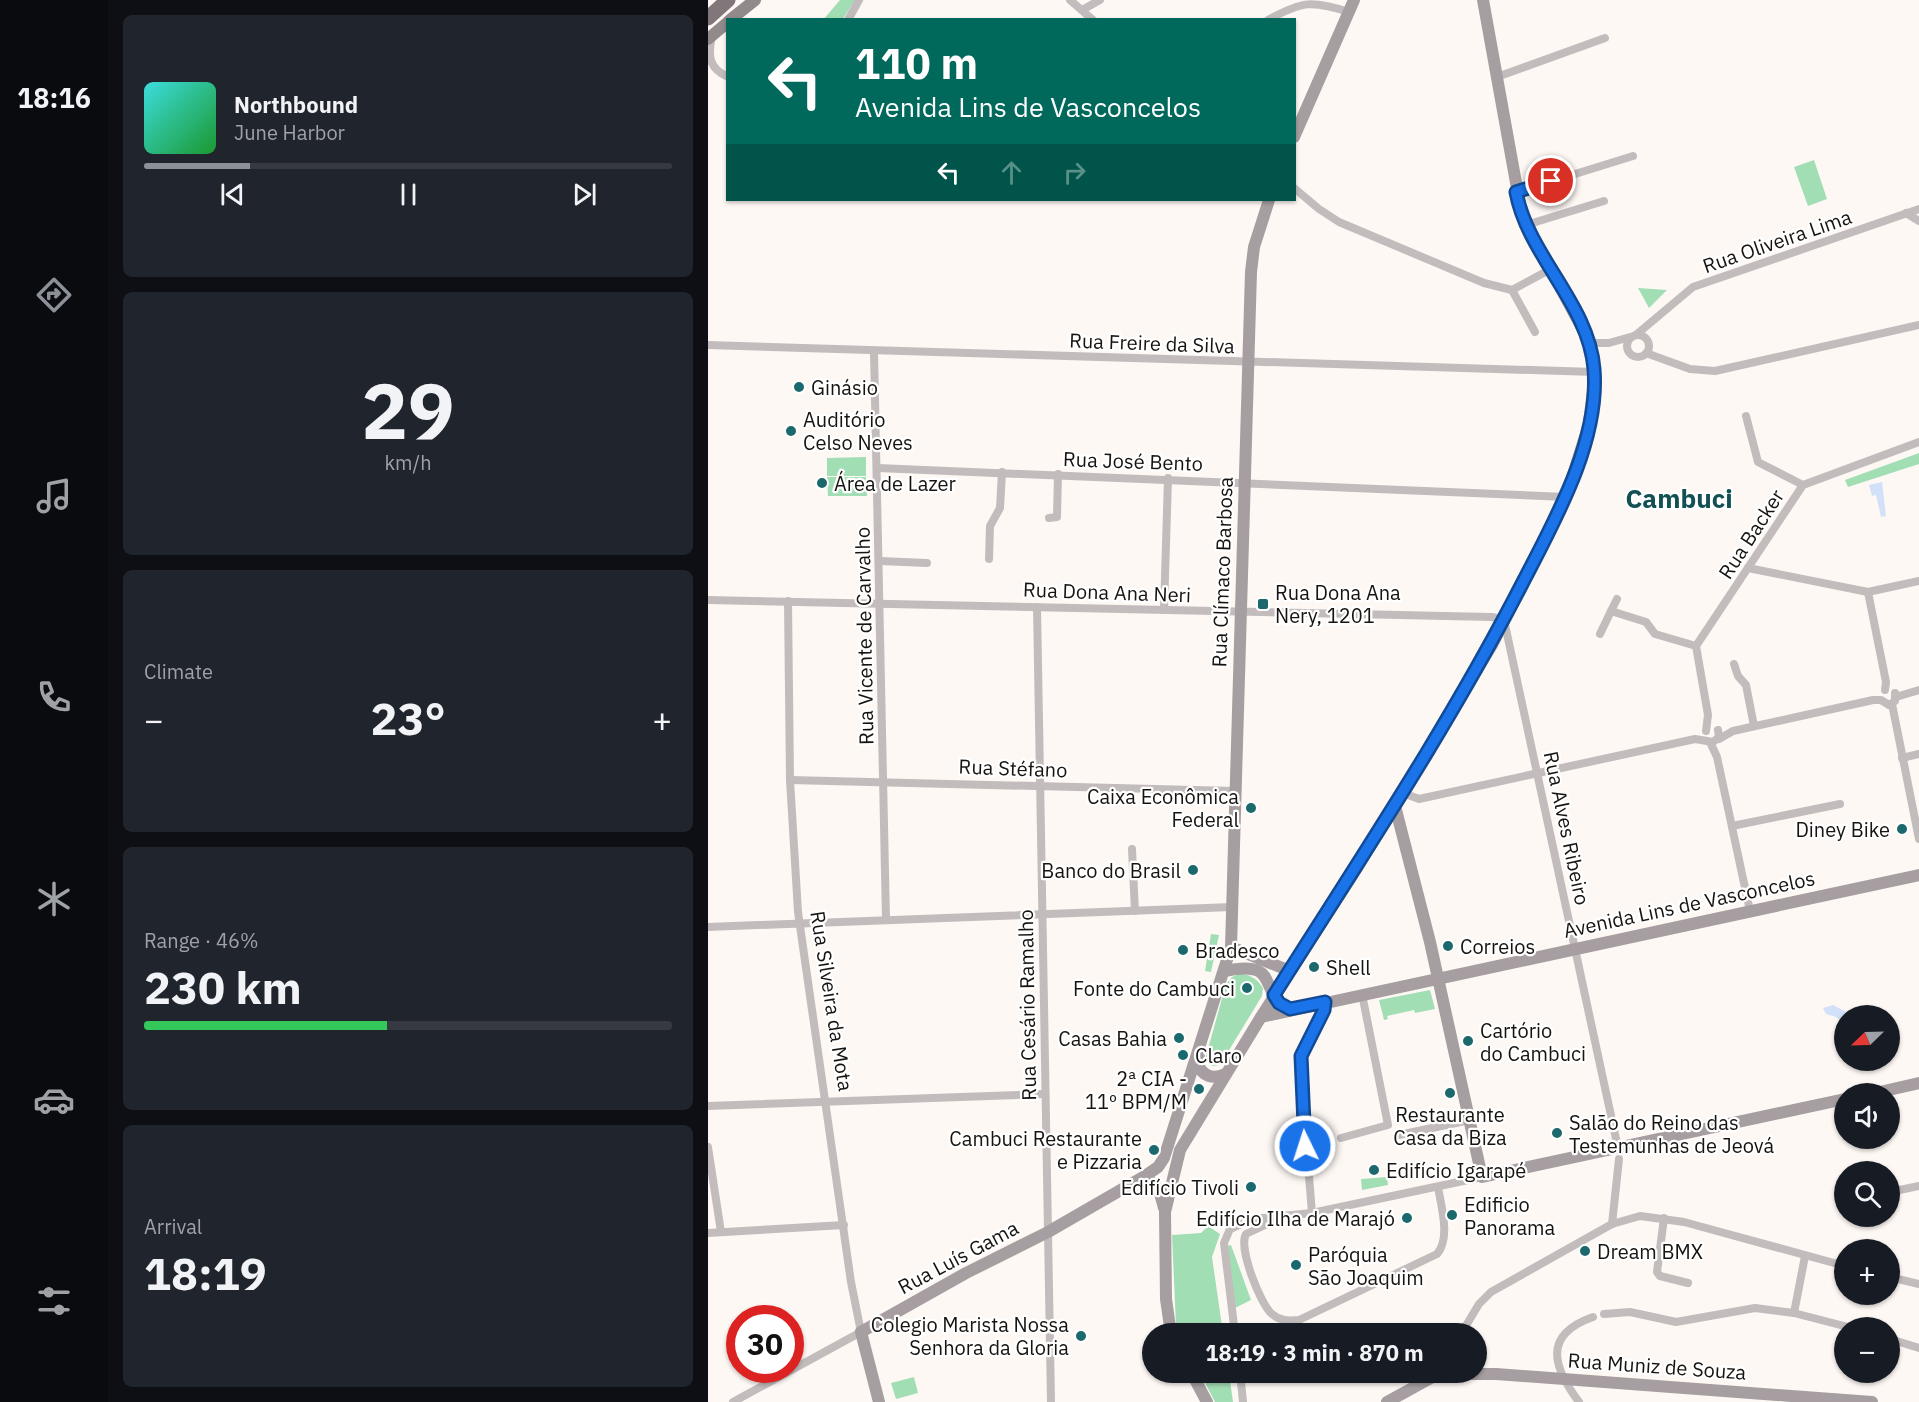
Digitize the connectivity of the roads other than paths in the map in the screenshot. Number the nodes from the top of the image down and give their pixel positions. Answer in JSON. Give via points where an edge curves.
{"nodes":[{"id":1,"x":728,"y":0,"type":"edge"},
{"id":2,"x":755,"y":0,"type":"edge"},
{"id":3,"x":859,"y":0,"type":"edge"},
{"id":4,"x":1070,"y":0,"type":"edge"},
{"id":5,"x":1100,"y":0,"type":"edge"},
{"id":6,"x":1483,"y":0,"type":"edge"},
{"id":7,"x":1351,"y":6,"type":"edge"},
{"id":8,"x":1082,"y":10,"type":"junction"},
{"id":9,"x":708,"y":18,"type":"edge"},
{"id":10,"x":733,"y":18,"type":"edge"},
{"id":11,"x":849,"y":18,"type":"edge"},
{"id":12,"x":1091,"y":18,"type":"edge"},
{"id":13,"x":1272,"y":18,"type":"edge"},
{"id":14,"x":726,"y":24,"type":"edge"},
{"id":15,"x":710,"y":37,"type":"edge"},
{"id":16,"x":1605,"y":38,"type":"dead end"},
{"id":17,"x":726,"y":76,"type":"edge"},
{"id":18,"x":1497,"y":77,"type":"junction"},
{"id":19,"x":1296,"y":132,"type":"edge"},
{"id":20,"x":1633,"y":156,"type":"dead end"},
{"id":21,"x":1296,"y":190,"type":"edge"},
{"id":22,"x":1516,"y":192,"type":"junction"},
{"id":23,"x":1269,"y":201,"type":"edge"},
{"id":24,"x":1604,"y":201,"type":"dead end"},
{"id":25,"x":1919,"y":209,"type":"edge"},
{"id":26,"x":1906,"y":213,"type":"junction"},
{"id":27,"x":1919,"y":221,"type":"edge"},
{"id":28,"x":1526,"y":225,"type":"junction"},
{"id":29,"x":1551,"y":270,"type":"junction"},
{"id":30,"x":1512,"y":290,"type":"junction"},
{"id":31,"x":1919,"y":325,"type":"edge"},
{"id":32,"x":1535,"y":332,"type":"dead end"},
{"id":33,"x":1638,"y":336,"type":"junction"},
{"id":34,"x":1590,"y":343,"type":"junction"},
{"id":35,"x":1610,"y":343,"type":"junction"},
{"id":36,"x":708,"y":345,"type":"edge"},
{"id":37,"x":874,"y":351,"type":"junction"},
{"id":38,"x":1628,"y":351,"type":"junction"},
{"id":39,"x":1646,"y":353,"type":"junction"},
{"id":40,"x":1248,"y":362,"type":"junction"},
{"id":41,"x":1595,"y":372,"type":"junction"},
{"id":42,"x":1746,"y":416,"type":"dead end"},
{"id":43,"x":1919,"y":442,"type":"edge"},
{"id":44,"x":878,"y":468,"type":"junction"},
{"id":45,"x":1002,"y":472,"type":"junction"},
{"id":46,"x":1058,"y":474,"type":"junction"},
{"id":47,"x":1168,"y":478,"type":"junction"},
{"id":48,"x":1244,"y":482,"type":"junction"},
{"id":49,"x":1803,"y":484,"type":"junction"},
{"id":50,"x":1566,"y":497,"type":"junction"},
{"id":51,"x":1049,"y":518,"type":"dead end"},
{"id":52,"x":989,"y":559,"type":"dead end"},
{"id":53,"x":880,"y":561,"type":"junction"},
{"id":54,"x":927,"y":563,"type":"dead end"},
{"id":55,"x":1748,"y":568,"type":"junction"},
{"id":56,"x":1919,"y":581,"type":"edge"},
{"id":57,"x":1868,"y":592,"type":"junction"},
{"id":58,"x":1617,"y":599,"type":"dead end"},
{"id":59,"x":708,"y":600,"type":"edge"},
{"id":60,"x":788,"y":601,"type":"junction"},
{"id":61,"x":881,"y":605,"type":"junction"},
{"id":62,"x":1037,"y":607,"type":"junction"},
{"id":63,"x":1164,"y":610,"type":"junction"},
{"id":64,"x":1611,"y":611,"type":"junction"},
{"id":65,"x":1240,"y":612,"type":"junction"},
{"id":66,"x":1504,"y":620,"type":"junction"},
{"id":67,"x":1600,"y":634,"type":"dead end"},
{"id":68,"x":1696,"y":646,"type":"junction"},
{"id":69,"x":1734,"y":664,"type":"dead end"},
{"id":70,"x":1919,"y":690,"type":"edge"},
{"id":71,"x":1889,"y":697,"type":"junction"},
{"id":72,"x":1754,"y":726,"type":"junction"},
{"id":73,"x":1712,"y":735,"type":"junction"},
{"id":74,"x":1919,"y":754,"type":"edge"},
{"id":75,"x":1902,"y":758,"type":"junction"},
{"id":76,"x":1538,"y":774,"type":"junction"},
{"id":77,"x":790,"y":780,"type":"junction"},
{"id":78,"x":884,"y":781,"type":"junction"},
{"id":79,"x":1040,"y":786,"type":"junction"},
{"id":80,"x":1235,"y":791,"type":"junction"},
{"id":81,"x":1403,"y":793,"type":"junction"},
{"id":82,"x":1840,"y":804,"type":"dead end"},
{"id":83,"x":1395,"y":806,"type":"junction"},
{"id":84,"x":1732,"y":826,"type":"junction"},
{"id":85,"x":1919,"y":839,"type":"edge"},
{"id":86,"x":1132,"y":849,"type":"dead end"},
{"id":87,"x":1919,"y":875,"type":"edge"},
{"id":88,"x":1232,"y":907,"type":"junction"},
{"id":89,"x":1135,"y":911,"type":"junction"},
{"id":90,"x":1750,"y":911,"type":"junction"},
{"id":91,"x":1042,"y":914,"type":"junction"},
{"id":92,"x":886,"y":919,"type":"junction"},
{"id":93,"x":799,"y":924,"type":"junction"},
{"id":94,"x":708,"y":927,"type":"edge"},
{"id":95,"x":1231,"y":947,"type":"junction"},
{"id":96,"x":1576,"y":949,"type":"junction"},
{"id":97,"x":1224,"y":971,"type":"junction"},
{"id":98,"x":1290,"y":971,"type":"junction"},
{"id":99,"x":1438,"y":978,"type":"junction"},
{"id":100,"x":1362,"y":994,"type":"junction"},
{"id":101,"x":1274,"y":995,"type":"junction"},
{"id":102,"x":1325,"y":1002,"type":"junction"},
{"id":103,"x":1290,"y":1009,"type":"junction"},
{"id":104,"x":1261,"y":1017,"type":"junction"},
{"id":105,"x":1198,"y":1053,"type":"junction"},
{"id":106,"x":1225,"y":1074,"type":"junction"},
{"id":107,"x":1919,"y":1083,"type":"edge"},
{"id":108,"x":1900,"y":1087,"type":"edge"},
{"id":109,"x":1045,"y":1094,"type":"junction"},
{"id":110,"x":827,"y":1101,"type":"junction"},
{"id":111,"x":1834,"y":1102,"type":"edge"},
{"id":112,"x":708,"y":1106,"type":"edge"},
{"id":113,"x":1470,"y":1120,"type":"junction"},
{"id":114,"x":1399,"y":1135,"type":"dead end"},
{"id":115,"x":1341,"y":1138,"type":"dead end"},
{"id":116,"x":708,"y":1148,"type":"edge"},
{"id":117,"x":1619,"y":1153,"type":"junction"},
{"id":118,"x":1169,"y":1161,"type":"junction"},
{"id":119,"x":1145,"y":1176,"type":"junction"},
{"id":120,"x":1482,"y":1178,"type":"junction"},
{"id":121,"x":1919,"y":1186,"type":"edge"},
{"id":122,"x":1438,"y":1187,"type":"junction"},
{"id":123,"x":1900,"y":1189,"type":"edge"},
{"id":124,"x":1165,"y":1212,"type":"junction"},
{"id":125,"x":1312,"y":1213,"type":"junction"},
{"id":126,"x":1284,"y":1216,"type":"junction"},
{"id":127,"x":1664,"y":1218,"type":"junction"},
{"id":128,"x":1612,"y":1224,"type":"junction"},
{"id":129,"x":844,"y":1225,"type":"junction"},
{"id":130,"x":721,"y":1232,"type":"junction"},
{"id":131,"x":1048,"y":1232,"type":"junction"},
{"id":132,"x":708,"y":1233,"type":"edge"},
{"id":133,"x":1805,"y":1256,"type":"junction"},
{"id":134,"x":1834,"y":1263,"type":"edge"},
{"id":135,"x":1900,"y":1279,"type":"edge"},
{"id":136,"x":1688,"y":1283,"type":"dead end"},
{"id":137,"x":1919,"y":1284,"type":"edge"},
{"id":138,"x":1794,"y":1313,"type":"junction"},
{"id":139,"x":1604,"y":1314,"type":"dead end"},
{"id":140,"x":1593,"y":1317,"type":"dead end"},
{"id":141,"x":1169,"y":1323,"type":"edge"},
{"id":142,"x":1233,"y":1323,"type":"edge"},
{"id":143,"x":1468,"y":1323,"type":"edge"},
{"id":144,"x":1834,"y":1323,"type":"edge"},
{"id":145,"x":861,"y":1332,"type":"junction"},
{"id":146,"x":1900,"y":1343,"type":"edge"},
{"id":147,"x":1919,"y":1348,"type":"edge"},
{"id":148,"x":1487,"y":1374,"type":"edge"},
{"id":149,"x":1562,"y":1379,"type":"junction"},
{"id":150,"x":1197,"y":1383,"type":"edge"},
{"id":151,"x":1241,"y":1383,"type":"edge"},
{"id":152,"x":1421,"y":1383,"type":"edge"},
{"id":153,"x":733,"y":1402,"type":"edge"},
{"id":154,"x":879,"y":1402,"type":"edge"},
{"id":155,"x":1051,"y":1402,"type":"edge"},
{"id":156,"x":1207,"y":1402,"type":"edge"},
{"id":157,"x":1244,"y":1402,"type":"edge"},
{"id":158,"x":1387,"y":1402,"type":"edge"},
{"id":159,"x":1579,"y":1402,"type":"edge"},
{"id":160,"x":1872,"y":1402,"type":"edge"}],
"edges":[{"from":1,"to":9,"type":"highway"},
{"from":2,"to":10,"type":"main road"},
{"from":3,"to":11,"type":"street"},
{"from":4,"to":8,"type":"street"},
{"from":5,"to":8,"type":"street"},
{"from":6,"to":18,"type":"main road"},
{"from":7,"to":13,"type":"street","via":[[1306,1]]},
{"from":7,"to":19,"type":"main road"},
{"from":8,"to":12,"type":"street"},
{"from":14,"to":15,"type":"main road"},
{"from":15,"to":17,"type":"street","via":[[709,63]]},
{"from":16,"to":18,"type":"street"},
{"from":18,"to":22,"type":"main road"},
{"from":20,"to":22,"type":"street"},
{"from":21,"to":30,"type":"street","via":[[1339,222],[1484,283]]},
{"from":22,"to":28,"type":"main road"},
{"from":23,"to":40,"type":"main road","name":"Rua Clímaco Barbosa","via":[[1254,247]]},
{"from":24,"to":28,"type":"street"},
{"from":25,"to":26,"type":"street","name":"Rua Oliveira Lima"},
{"from":26,"to":27,"type":"street"},
{"from":26,"to":33,"type":"street","name":"Rua Oliveira Lima","via":[[1694,287]]},
{"from":28,"to":29,"type":"main road"},
{"from":29,"to":30,"type":"street"},
{"from":29,"to":34,"type":"main road"},
{"from":30,"to":32,"type":"street"},
{"from":31,"to":39,"type":"street","via":[[1715,371],[1690,369]]},
{"from":33,"to":35,"type":"street"},
{"from":33,"to":38,"type":"street","via":[[1626,343]]},
{"from":33,"to":39,"type":"street","via":[[1649,346]]},
{"from":34,"to":35,"type":"street"},
{"from":34,"to":41,"type":"main road"},
{"from":35,"to":38,"type":"street"},
{"from":36,"to":37,"type":"street","name":"Rua Freire da Silva"},
{"from":37,"to":40,"type":"street","name":"Rua Freire da Silva"},
{"from":37,"to":44,"type":"street","name":"Rua Vicente de Carvalho"},
{"from":38,"to":39,"type":"street","via":[[1637,357]]},
{"from":40,"to":41,"type":"street","name":"Rua Freire da Silva"},
{"from":40,"to":48,"type":"main road","name":"Rua Clímaco Barbosa"},
{"from":41,"to":50,"type":"main road","via":[[1589,424]]},
{"from":42,"to":49,"type":"street","via":[[1758,462]]},
{"from":43,"to":49,"type":"street","name":"Rua Backer"},
{"from":44,"to":45,"type":"street","name":"Rua José Bento"},
{"from":44,"to":53,"type":"street","name":"Rua Vicente de Carvalho"},
{"from":45,"to":46,"type":"street","name":"Rua José Bento"},
{"from":45,"to":52,"type":"street","via":[[1000,508],[990,526]]},
{"from":46,"to":47,"type":"street","name":"Rua José Bento"},
{"from":46,"to":51,"type":"street","via":[[1057,517]]},
{"from":47,"to":48,"type":"street","name":"Rua José Bento"},
{"from":47,"to":63,"type":"street"},
{"from":48,"to":50,"type":"street","name":"Rua José Bento"},
{"from":48,"to":65,"type":"main road","name":"Rua Clímaco Barbosa"},
{"from":49,"to":55,"type":"street","name":"Rua Backer"},
{"from":50,"to":66,"type":"main road"},
{"from":53,"to":54,"type":"street"},
{"from":53,"to":61,"type":"street","name":"Rua Vicente de Carvalho"},
{"from":55,"to":57,"type":"street"},
{"from":55,"to":68,"type":"street","name":"Rua Backer"},
{"from":56,"to":57,"type":"street"},
{"from":57,"to":71,"type":"street"},
{"from":58,"to":64,"type":"street"},
{"from":59,"to":60,"type":"street","name":"Rua Dona Ana Neri"},
{"from":60,"to":61,"type":"street","name":"Rua Dona Ana Neri"},
{"from":60,"to":77,"type":"street","name":"Rua Silveira da Mota"},
{"from":61,"to":62,"type":"street","name":"Rua Dona Ana Neri"},
{"from":61,"to":78,"type":"street","name":"Rua Vicente de Carvalho"},
{"from":62,"to":63,"type":"street","name":"Rua Dona Ana Neri"},
{"from":62,"to":79,"type":"street","name":"Rua Cesário Ramalho"},
{"from":63,"to":65,"type":"street","name":"Rua Dona Ana Neri"},
{"from":64,"to":67,"type":"street"},
{"from":64,"to":68,"type":"street","via":[[1646,622],[1655,634]]},
{"from":65,"to":66,"type":"street","name":"Rua Dona Ana Neri"},
{"from":65,"to":80,"type":"main road","name":"Rua Clímaco Barbosa"},
{"from":66,"to":76,"type":"street","name":"Rua Alves Ribeiro"},
{"from":66,"to":81,"type":"main road"},
{"from":68,"to":73,"type":"street"},
{"from":69,"to":72,"type":"street","via":[[1746,685]]},
{"from":70,"to":71,"type":"street"},
{"from":71,"to":72,"type":"street"},
{"from":71,"to":75,"type":"street"},
{"from":72,"to":73,"type":"street"},
{"from":73,"to":76,"type":"street"},
{"from":73,"to":84,"type":"street"},
{"from":74,"to":75,"type":"street"},
{"from":75,"to":85,"type":"street"},
{"from":76,"to":81,"type":"street","via":[[1419,799]]},
{"from":76,"to":96,"type":"street","name":"Rua Alves Ribeiro"},
{"from":77,"to":78,"type":"street","name":"Rua Stéfano"},
{"from":77,"to":93,"type":"street","name":"Rua Silveira da Mota"},
{"from":78,"to":79,"type":"street","name":"Rua Stéfano"},
{"from":78,"to":92,"type":"street","name":"Rua Vicente de Carvalho"},
{"from":79,"to":80,"type":"street","name":"Rua Stéfano"},
{"from":79,"to":91,"type":"street","name":"Rua Cesário Ramalho"},
{"from":80,"to":88,"type":"main road","name":"Rua Clímaco Barbosa"},
{"from":81,"to":83,"type":"main road"},
{"from":82,"to":84,"type":"street"},
{"from":83,"to":98,"type":"main road"},
{"from":83,"to":99,"type":"main road"},
{"from":84,"to":90,"type":"street"},
{"from":86,"to":89,"type":"street"},
{"from":87,"to":90,"type":"main road","name":"Avenida Lins de Vasconcelos"},
{"from":88,"to":89,"type":"street"},
{"from":88,"to":95,"type":"main road","name":"Rua Clímaco Barbosa"},
{"from":89,"to":91,"type":"street"},
{"from":90,"to":96,"type":"main road","name":"Avenida Lins de Vasconcelos"},
{"from":91,"to":92,"type":"street"},
{"from":91,"to":109,"type":"street","name":"Rua Cesário Ramalho"},
{"from":92,"to":93,"type":"street"},
{"from":93,"to":94,"type":"street"},
{"from":93,"to":110,"type":"street","name":"Rua Silveira da Mota"},
{"from":95,"to":97,"type":"main road","name":"Rua Clímaco Barbosa"},
{"from":95,"to":98,"type":"main road"},
{"from":96,"to":99,"type":"main road","name":"Avenida Lins de Vasconcelos"},
{"from":96,"to":117,"type":"street","name":"Rua Alves Ribeiro"},
{"from":97,"to":101,"type":"main road","via":[[1244,966],[1258,970]]},
{"from":97,"to":105,"type":"main road","name":"Rua Clímaco Barbosa"},
{"from":98,"to":101,"type":"main road"},
{"from":99,"to":100,"type":"main road","name":"Avenida Lins de Vasconcelos"},
{"from":99,"to":113,"type":"main road"},
{"from":100,"to":102,"type":"main road","name":"Avenida Lins de Vasconcelos"},
{"from":100,"to":115,"type":"street","via":[[1388,1125]]},
{"from":101,"to":103,"type":"main road"},
{"from":101,"to":104,"type":"main road"},
{"from":102,"to":103,"type":"main road","name":"Avenida Lins de Vasconcelos"},
{"from":102,"to":125,"type":"street","via":[[1300,1065]]},
{"from":103,"to":104,"type":"main road","name":"Avenida Lins de Vasconcelos"},
{"from":104,"to":106,"type":"main road"},
{"from":105,"to":106,"type":"main road","via":[[1203,1073],[1214,1077]]},
{"from":105,"to":118,"type":"main road","name":"Rua Clímaco Barbosa"},
{"from":106,"to":118,"type":"main road"},
{"from":107,"to":108,"type":"main road"},
{"from":109,"to":110,"type":"street"},
{"from":109,"to":131,"type":"street","name":"Rua Cesário Ramalho"},
{"from":110,"to":112,"type":"street"},
{"from":110,"to":129,"type":"street","name":"Rua Silveira da Mota"},
{"from":111,"to":117,"type":"main road"},
{"from":113,"to":114,"type":"street"},
{"from":113,"to":120,"type":"main road"},
{"from":116,"to":130,"type":"street"},
{"from":117,"to":120,"type":"main road"},
{"from":117,"to":128,"type":"street","name":"Rua Alves Ribeiro"},
{"from":118,"to":119,"type":"main road","name":"Rua Luís Gama"},
{"from":118,"to":124,"type":"main road"},
{"from":119,"to":124,"type":"main road","via":[[1159,1190]]},
{"from":119,"to":131,"type":"main road","name":"Rua Luís Gama"},
{"from":120,"to":122,"type":"street"},
{"from":121,"to":123,"type":"street"},
{"from":122,"to":125,"type":"street"},
{"from":122,"to":126,"type":"street","via":[[1444,1232],[1442,1249],[1437,1254],[1299,1320],[1279,1319],[1266,1308],[1242,1245],[1246,1234]]},
{"from":124,"to":141,"type":"main road"},
{"from":125,"to":126,"type":"street"},
{"from":126,"to":142,"type":"street","via":[[1252,1219],[1230,1229],[1224,1254]]},
{"from":127,"to":128,"type":"street","via":[[1640,1216]]},
{"from":127,"to":133,"type":"street"},
{"from":127,"to":136,"type":"street","via":[[1657,1272]]},
{"from":128,"to":143,"type":"street","via":[[1491,1292]]},
{"from":129,"to":130,"type":"street"},
{"from":129,"to":145,"type":"street","name":"Rua Silveira da Mota"},
{"from":130,"to":132,"type":"street"},
{"from":131,"to":145,"type":"main road","name":"Rua Luís Gama"},
{"from":131,"to":155,"type":"street","name":"Rua Cesário Ramalho"},
{"from":133,"to":134,"type":"street"},
{"from":133,"to":138,"type":"street"},
{"from":135,"to":137,"type":"street"},
{"from":138,"to":139,"type":"street","via":[[1755,1308],[1676,1322],[1630,1312]]},
{"from":138,"to":144,"type":"street"},
{"from":140,"to":149,"type":"street","via":[[1571,1326],[1561,1338],[1557,1357]]},
{"from":145,"to":153,"type":"street","name":"Rua Luís Gama"},
{"from":145,"to":154,"type":"main road","name":"Rua Silveira da Mota"},
{"from":146,"to":147,"type":"street"},
{"from":148,"to":149,"type":"main road","name":"Rua Muniz de Souza"},
{"from":149,"to":159,"type":"street"},
{"from":149,"to":160,"type":"main road","name":"Rua Muniz de Souza"},
{"from":150,"to":156,"type":"main road"},
{"from":151,"to":157,"type":"street"},
{"from":152,"to":158,"type":"main road"}]}
